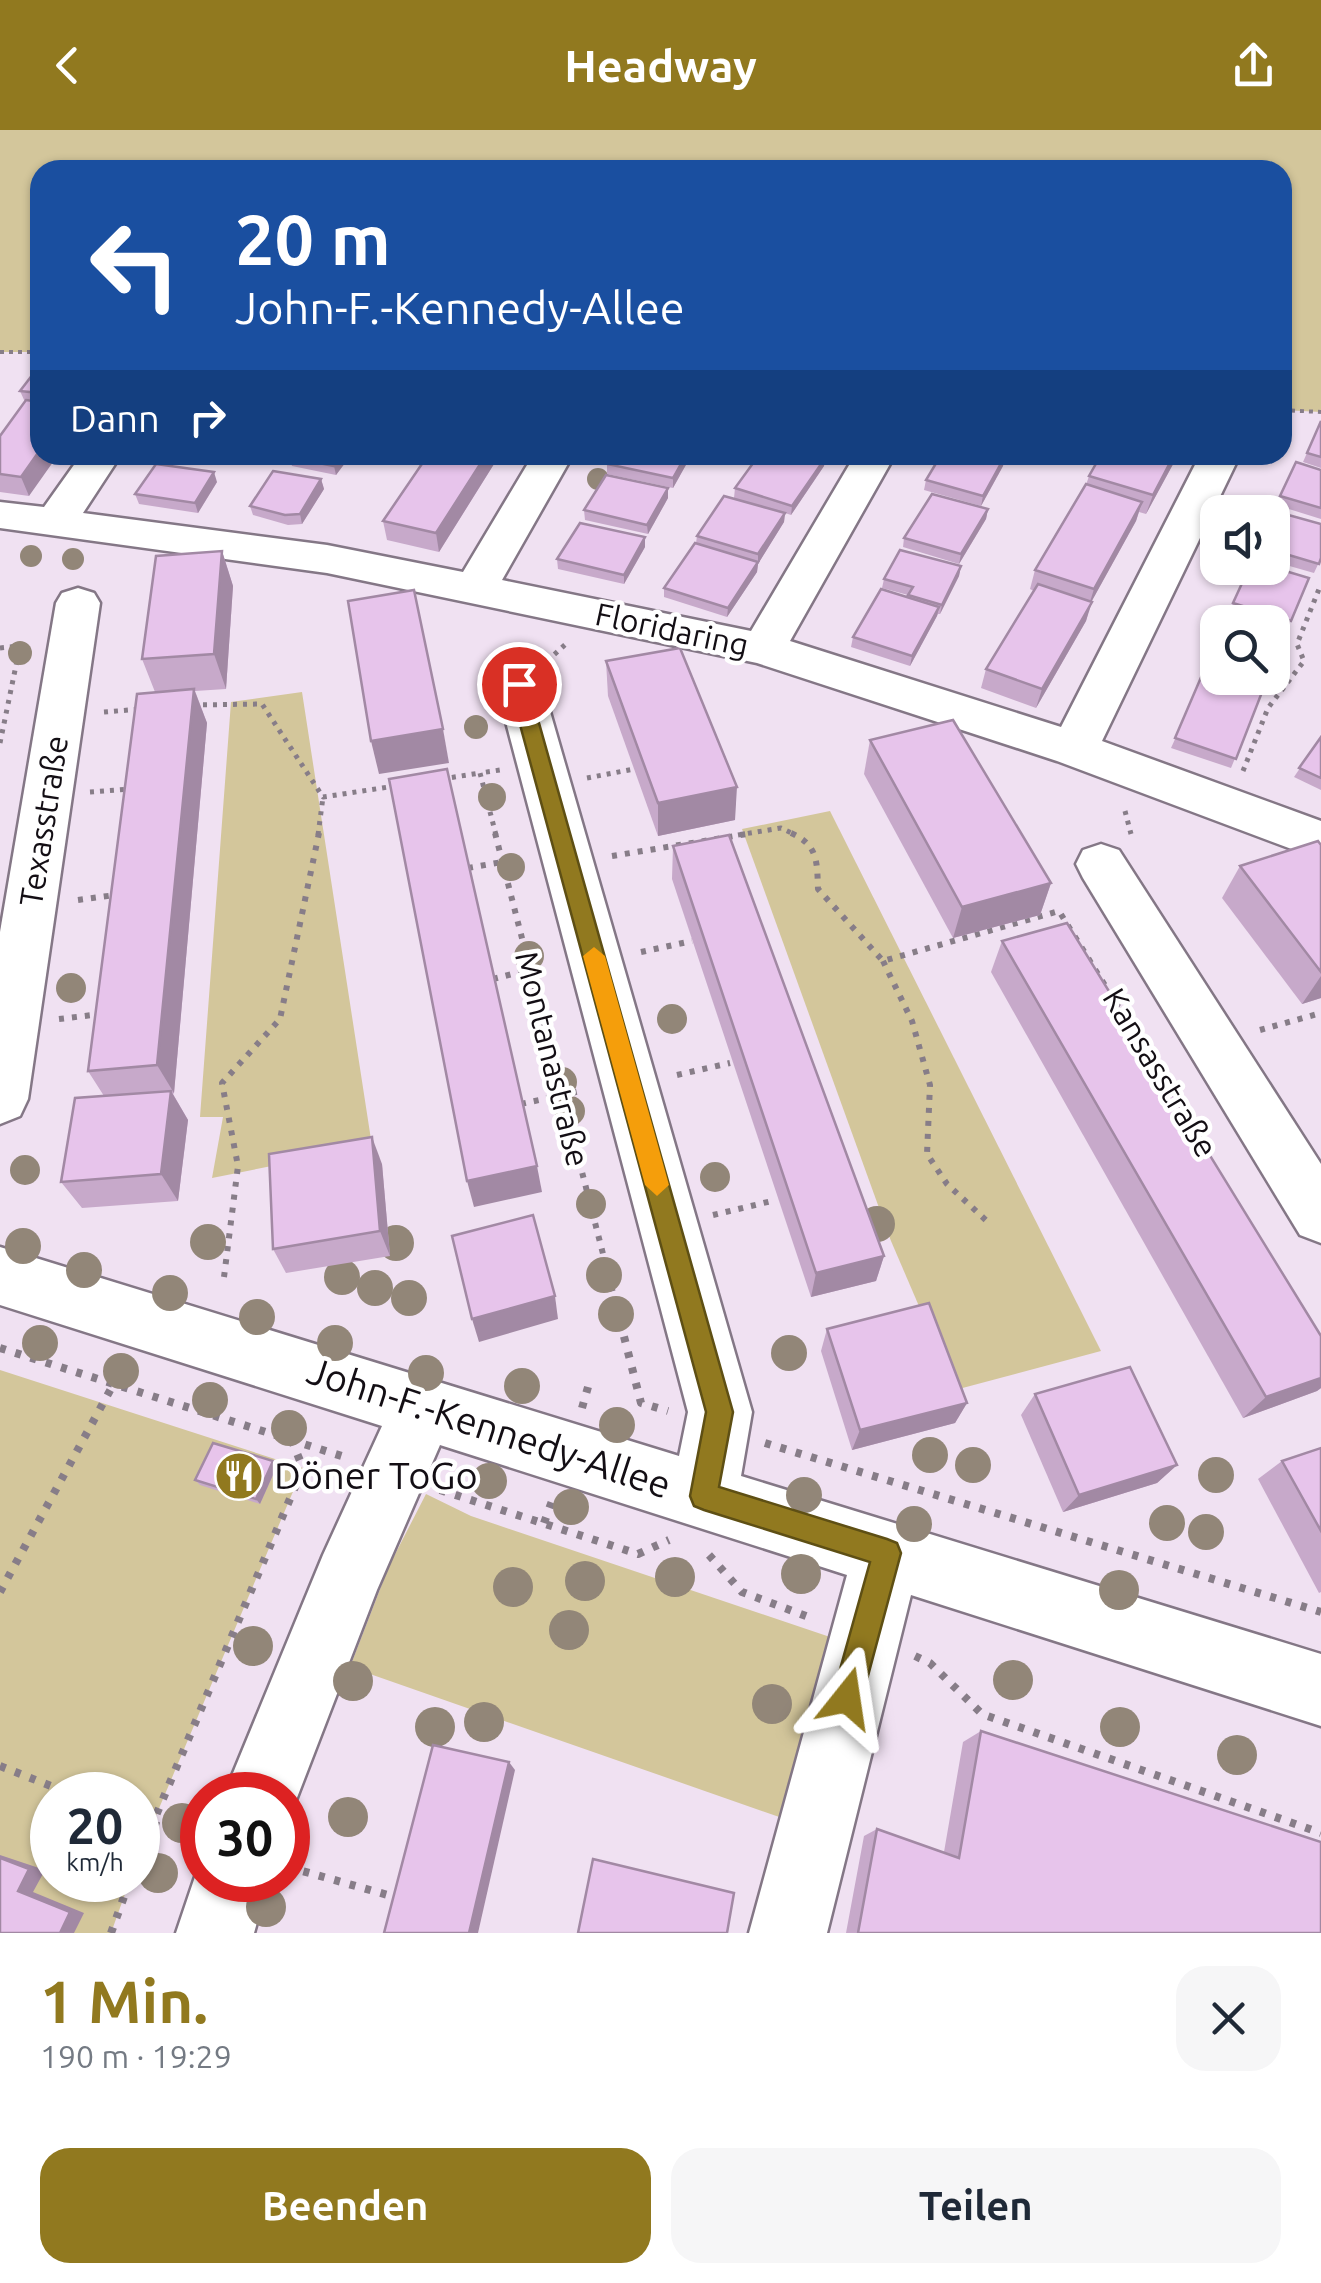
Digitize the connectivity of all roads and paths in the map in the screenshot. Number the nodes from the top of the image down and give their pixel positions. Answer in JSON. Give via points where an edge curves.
{"nodes":[{"id":1,"x":0,"y":352,"type":"edge"},
{"id":2,"x":30,"y":352,"type":"edge"},
{"id":3,"x":1292,"y":411,"type":"edge"},
{"id":4,"x":1321,"y":412,"type":"edge"},
{"id":5,"x":94,"y":465,"type":"edge"},
{"id":6,"x":546,"y":465,"type":"edge"},
{"id":7,"x":868,"y":465,"type":"edge"},
{"id":8,"x":1215,"y":465,"type":"edge"},
{"id":9,"x":0,"y":515,"type":"edge"},
{"id":10,"x":56,"y":521,"type":"junction"},
{"id":11,"x":1321,"y":584,"type":"edge"},
{"id":12,"x":476,"y":587,"type":"junction"},
{"id":13,"x":78,"y":603,"type":"dead end"},
{"id":14,"x":20,"y":646,"type":"dead end"},
{"id":15,"x":0,"y":648,"type":"edge"},
{"id":16,"x":763,"y":650,"type":"junction"},
{"id":17,"x":519,"y":684,"type":"dead end"},
{"id":18,"x":192,"y":705,"type":"edge"},
{"id":19,"x":152,"y":708,"type":"edge"},
{"id":20,"x":92,"y":713,"type":"dead end"},
{"id":21,"x":1074,"y":749,"type":"junction"},
{"id":22,"x":540,"y":762,"type":"junction"},
{"id":23,"x":480,"y":773,"type":"junction"},
{"id":24,"x":441,"y":779,"type":"edge"},
{"id":25,"x":402,"y":785,"type":"edge"},
{"id":26,"x":1236,"y":786,"type":"dead end"},
{"id":27,"x":144,"y":788,"type":"edge"},
{"id":28,"x":76,"y":793,"type":"dead end"},
{"id":29,"x":323,"y":797,"type":"junction"},
{"id":30,"x":1321,"y":841,"type":"edge"},
{"id":31,"x":502,"y":862,"type":"junction"},
{"id":32,"x":1101,"y":864,"type":"dead end"},
{"id":33,"x":568,"y":865,"type":"junction"},
{"id":34,"x":468,"y":868,"type":"edge"},
{"id":35,"x":132,"y":893,"type":"edge"},
{"id":36,"x":62,"y":902,"type":"dead end"},
{"id":37,"x":883,"y":961,"type":"junction"},
{"id":38,"x":528,"y":970,"type":"junction"},
{"id":39,"x":493,"y":979,"type":"edge"},
{"id":40,"x":117,"y":1012,"type":"edge"},
{"id":41,"x":1321,"y":1012,"type":"edge"},
{"id":42,"x":1126,"y":1015,"type":"junction"},
{"id":43,"x":1110,"y":1018,"type":"edge"},
{"id":44,"x":47,"y":1021,"type":"dead end"},
{"id":45,"x":1252,"y":1032,"type":"dead end"},
{"id":46,"x":629,"y":1085,"type":"junction"},
{"id":47,"x":560,"y":1093,"type":"junction"},
{"id":48,"x":0,"y":1099,"type":"edge"},
{"id":49,"x":522,"y":1104,"type":"edge"},
{"id":50,"x":1203,"y":1144,"type":"junction"},
{"id":51,"x":1190,"y":1150,"type":"edge"},
{"id":52,"x":1213,"y":1160,"type":"edge"},
{"id":53,"x":776,"y":1200,"type":"edge"},
{"id":54,"x":1321,"y":1216,"type":"edge"},
{"id":55,"x":990,"y":1224,"type":"dead end"},
{"id":56,"x":668,"y":1226,"type":"junction"},
{"id":57,"x":0,"y":1276,"type":"edge"},
{"id":58,"x":224,"y":1277,"type":"dead end"},
{"id":59,"x":0,"y":1348,"type":"edge"},
{"id":60,"x":112,"y":1385,"type":"junction"},
{"id":61,"x":642,"y":1403,"type":"dead end"},
{"id":62,"x":424,"y":1408,"type":"junction"},
{"id":63,"x":754,"y":1439,"type":"dead end"},
{"id":64,"x":704,"y":1496,"type":"junction"},
{"id":65,"x":887,"y":1553,"type":"junction"},
{"id":66,"x":0,"y":1592,"type":"edge"},
{"id":67,"x":1321,"y":1612,"type":"edge"},
{"id":68,"x":1321,"y":1690,"type":"edge"},
{"id":69,"x":0,"y":1766,"type":"edge"},
{"id":70,"x":270,"y":1772,"type":"edge"},
{"id":71,"x":30,"y":1778,"type":"edge"},
{"id":72,"x":160,"y":1801,"type":"edge"},
{"id":73,"x":310,"y":1873,"type":"edge"},
{"id":74,"x":406,"y":1900,"type":"edge"},
{"id":75,"x":122,"y":1902,"type":"edge"},
{"id":76,"x":224,"y":1902,"type":"edge"},
{"id":77,"x":110,"y":1933,"type":"edge"},
{"id":78,"x":215,"y":1933,"type":"edge"},
{"id":79,"x":788,"y":1933,"type":"edge"}],
"edges":[{"from":1,"to":2,"type":"path"},
{"from":3,"to":4,"type":"path"},
{"from":5,"to":10,"type":"street"},
{"from":6,"to":12,"type":"street"},
{"from":7,"to":16,"type":"street"},
{"from":8,"to":21,"type":"street"},
{"from":9,"to":10,"type":"street","name":"Floridaring"},
{"from":10,"to":12,"type":"street","name":"Floridaring"},
{"from":11,"to":26,"type":"path","via":[[1297,644],[1304,661],[1268,708]]},
{"from":12,"to":16,"type":"street","name":"Floridaring"},
{"from":13,"to":48,"type":"street","name":"Texasstraße"},
{"from":14,"to":15,"type":"path"},
{"from":16,"to":21,"type":"street","name":"Floridaring"},
{"from":17,"to":22,"type":"street","name":"Montanastraße"},
{"from":18,"to":29,"type":"path","via":[[262,704]]},
{"from":19,"to":20,"type":"path"},
{"from":21,"to":30,"type":"street","name":"Floridaring"},
{"from":22,"to":23,"type":"path"},
{"from":22,"to":33,"type":"street","name":"Montanastraße"},
{"from":23,"to":24,"type":"path"},
{"from":23,"to":31,"type":"path","name":"Montanastraße"},
{"from":25,"to":29,"type":"path"},
{"from":27,"to":28,"type":"path"},
{"from":29,"to":58,"type":"path","via":[[280,1019],[222,1083],[238,1166]]},
{"from":31,"to":34,"type":"path"},
{"from":31,"to":38,"type":"path","name":"Montanastraße"},
{"from":32,"to":54,"type":"street","name":"Kansasstraße"},
{"from":33,"to":37,"type":"path","via":[[781,828],[809,840],[818,890]]},
{"from":33,"to":46,"type":"street","name":"Montanastraße"},
{"from":35,"to":36,"type":"path"},
{"from":37,"to":42,"type":"path","name":"Kansasstraße","via":[[1059,911]]},
{"from":37,"to":55,"type":"path","via":[[912,1012],[931,1087],[925,1150],[946,1185]]},
{"from":38,"to":39,"type":"path"},
{"from":38,"to":47,"type":"path","name":"Montanastraße"},
{"from":40,"to":44,"type":"path"},
{"from":41,"to":45,"type":"path"},
{"from":42,"to":43,"type":"path"},
{"from":42,"to":50,"type":"path","name":"Kansasstraße"},
{"from":46,"to":47,"type":"path"},
{"from":46,"to":56,"type":"street","name":"Montanastraße"},
{"from":47,"to":49,"type":"path"},
{"from":47,"to":61,"type":"path","name":"Montanastraße"},
{"from":50,"to":51,"type":"path"},
{"from":50,"to":52,"type":"path","name":"Kansasstraße"},
{"from":53,"to":56,"type":"path"},
{"from":56,"to":64,"type":"street","name":"Montanastraße","via":[[720,1412]]},
{"from":57,"to":62,"type":"street","name":"John-F.-Kennedy-Allee"},
{"from":59,"to":60,"type":"path","name":"John-F.-Kennedy-Allee"},
{"from":60,"to":66,"type":"path"},
{"from":60,"to":72,"type":"path","name":"John-F.-Kennedy-Allee","via":[[291,1438],[303,1468]]},
{"from":62,"to":64,"type":"street","name":"John-F.-Kennedy-Allee"},
{"from":62,"to":70,"type":"street"},
{"from":63,"to":67,"type":"path"},
{"from":64,"to":65,"type":"street","name":"John-F.-Kennedy-Allee"},
{"from":65,"to":68,"type":"street","name":"John-F.-Kennedy-Allee"},
{"from":65,"to":79,"type":"street"},
{"from":69,"to":71,"type":"path"},
{"from":73,"to":74,"type":"path"},
{"from":75,"to":77,"type":"path"},
{"from":76,"to":78,"type":"street"}]}
